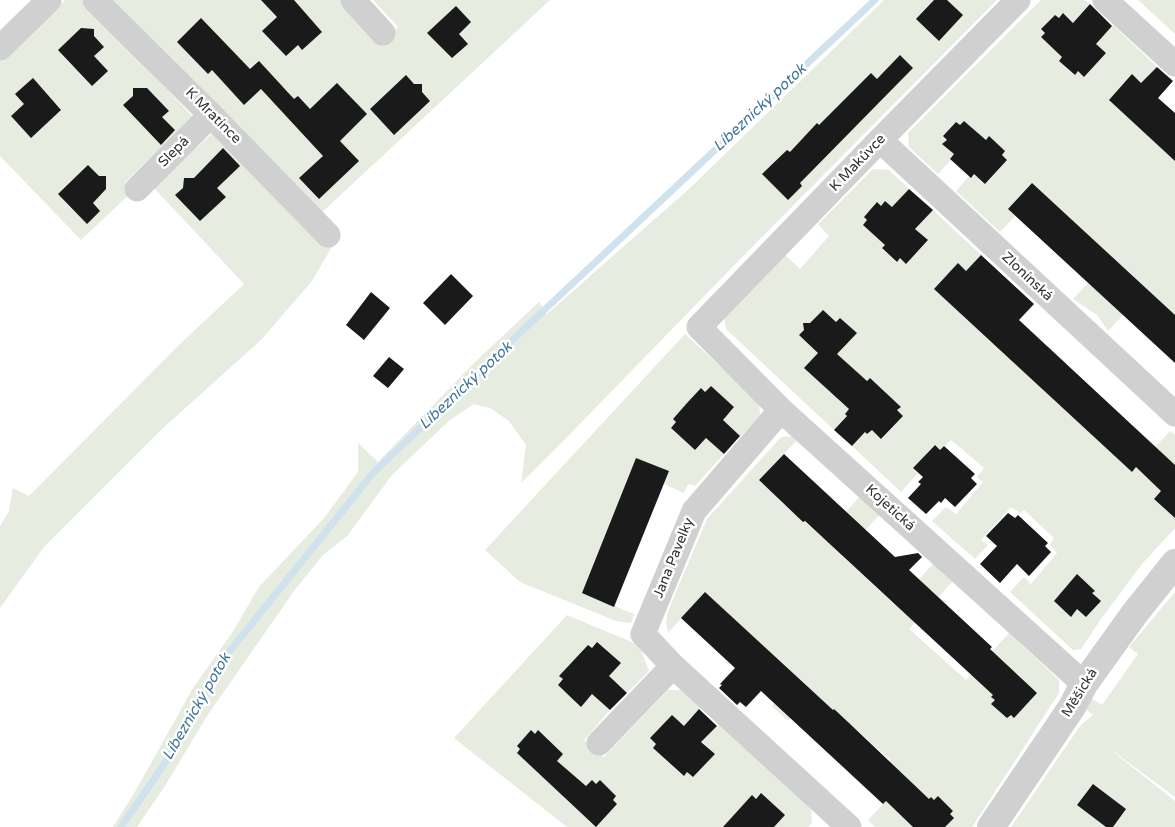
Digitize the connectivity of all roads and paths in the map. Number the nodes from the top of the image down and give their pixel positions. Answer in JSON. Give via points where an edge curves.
{"nodes":[{"id":1,"x":49,"y":0,"type":"edge"},
{"id":2,"x":95,"y":0,"type":"edge"},
{"id":3,"x":353,"y":0,"type":"edge"},
{"id":4,"x":1018,"y":0,"type":"edge"},
{"id":5,"x":1105,"y":0,"type":"edge"},
{"id":6,"x":383,"y":33,"type":"dead end"},
{"id":7,"x":0,"y":48,"type":"edge"},
{"id":8,"x":1175,"y":64,"type":"edge"},
{"id":9,"x":211,"y":115,"type":"junction"},
{"id":10,"x":880,"y":140,"type":"junction"},
{"id":11,"x":137,"y":189,"type":"dead end"},
{"id":12,"x":328,"y":235,"type":"dead end"},
{"id":13,"x":699,"y":327,"type":"joint"},
{"id":14,"x":782,"y":410,"type":"junction"},
{"id":15,"x":1175,"y":414,"type":"edge"},
{"id":16,"x":1175,"y":562,"type":"edge"},
{"id":17,"x":673,"y":666,"type":"junction"},
{"id":18,"x":1084,"y":684,"type":"junction"},
{"id":19,"x":599,"y":743,"type":"dead end"},
{"id":20,"x":837,"y":823,"type":"edge"},
{"id":21,"x":991,"y":827,"type":"edge"}],
"edges":[{"from":1,"to":7,"type":"street"},
{"from":2,"to":9,"type":"street","name":"K Mratínce"},
{"from":3,"to":6,"type":"street"},
{"from":4,"to":10,"type":"street","name":"K Makůvce"},
{"from":5,"to":8,"type":"street"},
{"from":9,"to":11,"type":"street","name":"Slepá"},
{"from":9,"to":12,"type":"street","name":"K Mratínce"},
{"from":10,"to":13,"type":"street","name":"K Makůvce"},
{"from":10,"to":15,"type":"street","name":"Zlonínská"},
{"from":13,"to":14,"type":"street","name":"Kojetická"},
{"from":14,"to":17,"type":"street","name":"Jana Pavelky","via":[[694,511],[643,634]]},
{"from":14,"to":18,"type":"street","name":"Kojetická"},
{"from":16,"to":18,"type":"street","name":"Měšická"},
{"from":17,"to":19,"type":"street"},
{"from":17,"to":20,"type":"street","name":"Jana Pavelky"},
{"from":18,"to":21,"type":"street","name":"Měšická"}]}
